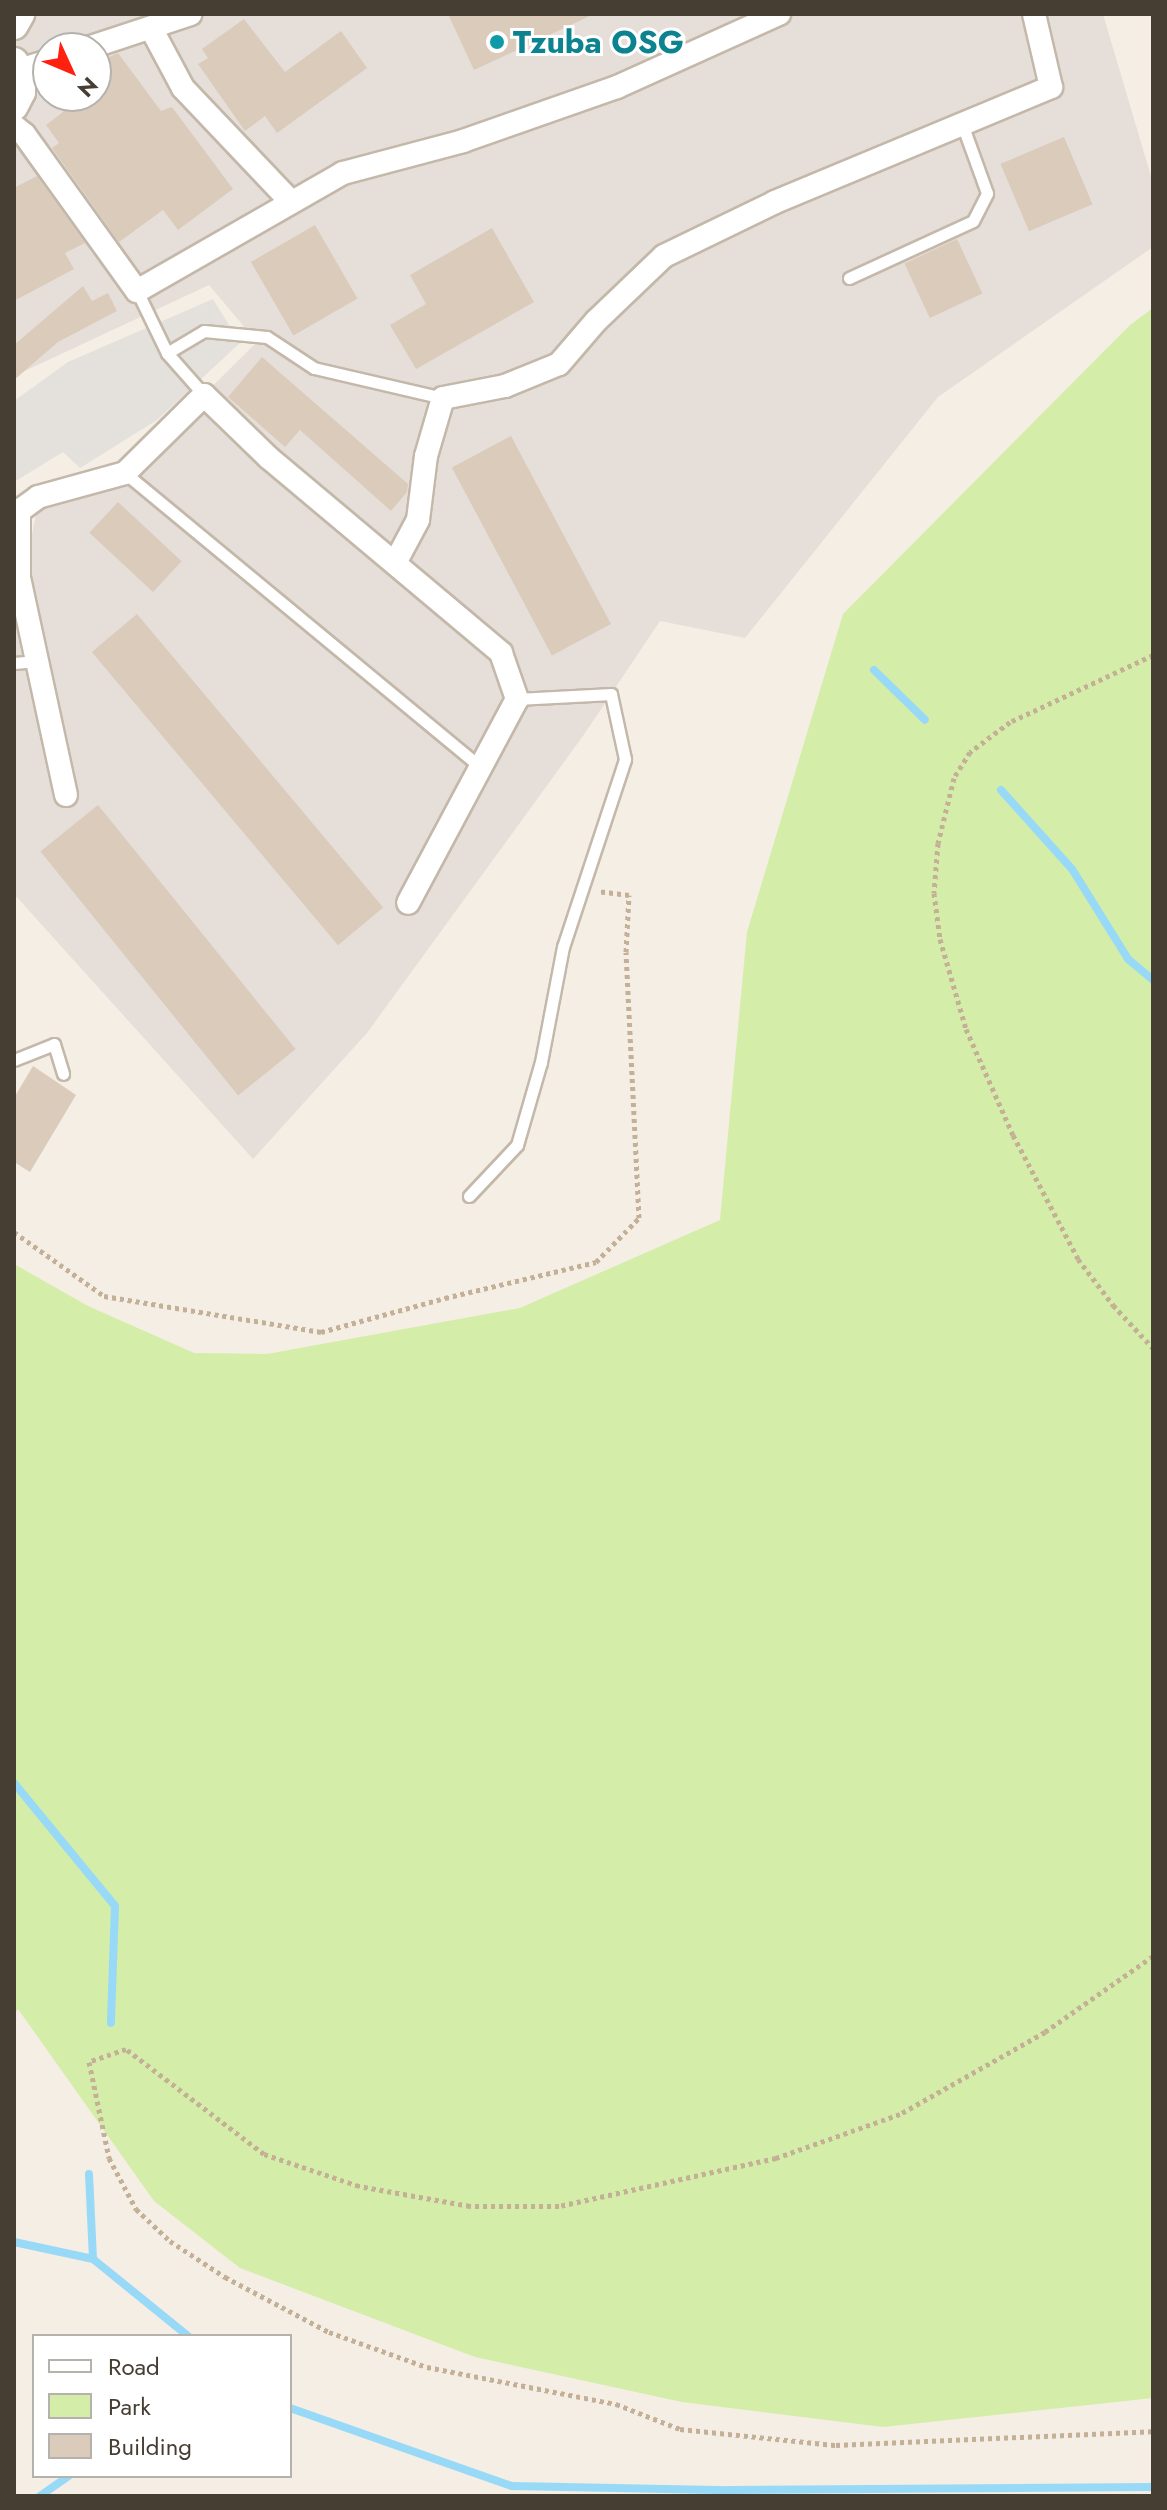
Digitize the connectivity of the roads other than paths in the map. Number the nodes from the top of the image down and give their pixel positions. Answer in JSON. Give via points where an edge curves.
{"nodes":[{"id":1,"x":20,"y":14,"type":"edge"},
{"id":2,"x":191,"y":14,"type":"edge"},
{"id":3,"x":779,"y":14,"type":"edge"},
{"id":4,"x":1034,"y":14,"type":"edge"},
{"id":5,"x":14,"y":25,"type":"edge"},
{"id":6,"x":151,"y":28,"type":"junction"},
{"id":7,"x":112,"y":40,"type":"edge"},
{"id":8,"x":17,"y":66,"type":"edge"},
{"id":9,"x":14,"y":106,"type":"edge"},
{"id":10,"x":962,"y":124,"type":"junction"},
{"id":11,"x":14,"y":126,"type":"edge"},
{"id":12,"x":291,"y":202,"type":"junction"},
{"id":13,"x":849,"y":278,"type":"dead end"},
{"id":14,"x":137,"y":291,"type":"junction"},
{"id":15,"x":167,"y":353,"type":"junction"},
{"id":16,"x":204,"y":395,"type":"junction"},
{"id":17,"x":443,"y":398,"type":"junction"},
{"id":18,"x":125,"y":473,"type":"junction"},
{"id":19,"x":395,"y":563,"type":"junction"},
{"id":20,"x":37,"y":661,"type":"junction"},
{"id":21,"x":14,"y":663,"type":"edge"},
{"id":22,"x":517,"y":699,"type":"junction"},
{"id":23,"x":481,"y":767,"type":"junction"},
{"id":24,"x":66,"y":795,"type":"dead end"},
{"id":25,"x":408,"y":903,"type":"dead end"},
{"id":26,"x":14,"y":1060,"type":"edge"},
{"id":27,"x":63,"y":1074,"type":"dead end"},
{"id":28,"x":469,"y":1196,"type":"dead end"}],
"edges":[{"from":1,"to":5,"type":"street"},
{"from":2,"to":6,"type":"street"},
{"from":3,"to":12,"type":"street","via":[[617,87],[463,141],[343,173]]},
{"from":4,"to":10,"type":"street","via":[[1051,87]]},
{"from":6,"to":7,"type":"street"},
{"from":6,"to":12,"type":"street","via":[[183,88]]},
{"from":8,"to":9,"type":"street","via":[[21,92]]},
{"from":10,"to":13,"type":"lane","via":[[987,193],[973,221]]},
{"from":10,"to":17,"type":"street","via":[[775,202],[664,256],[559,364],[505,386]]},
{"from":11,"to":14,"type":"street"},
{"from":12,"to":14,"type":"street"},
{"from":14,"to":15,"type":"lane"},
{"from":15,"to":16,"type":"lane"},
{"from":15,"to":17,"type":"lane","via":[[204,331],[267,337],[314,368]]},
{"from":16,"to":18,"type":"street"},
{"from":16,"to":19,"type":"street","via":[[269,458]]},
{"from":17,"to":19,"type":"street","via":[[426,456],[418,520]]},
{"from":18,"to":20,"type":"street","via":[[38,497],[19,511],[19,577]]},
{"from":18,"to":23,"type":"lane"},
{"from":19,"to":22,"type":"street","via":[[501,653]]},
{"from":20,"to":21,"type":"lane"},
{"from":20,"to":24,"type":"street"},
{"from":22,"to":23,"type":"street"},
{"from":22,"to":28,"type":"lane","via":[[611,694],[625,759],[563,947],[541,1062],[517,1145]]},
{"from":23,"to":25,"type":"street"},
{"from":26,"to":27,"type":"lane","via":[[54,1044]]}]}
